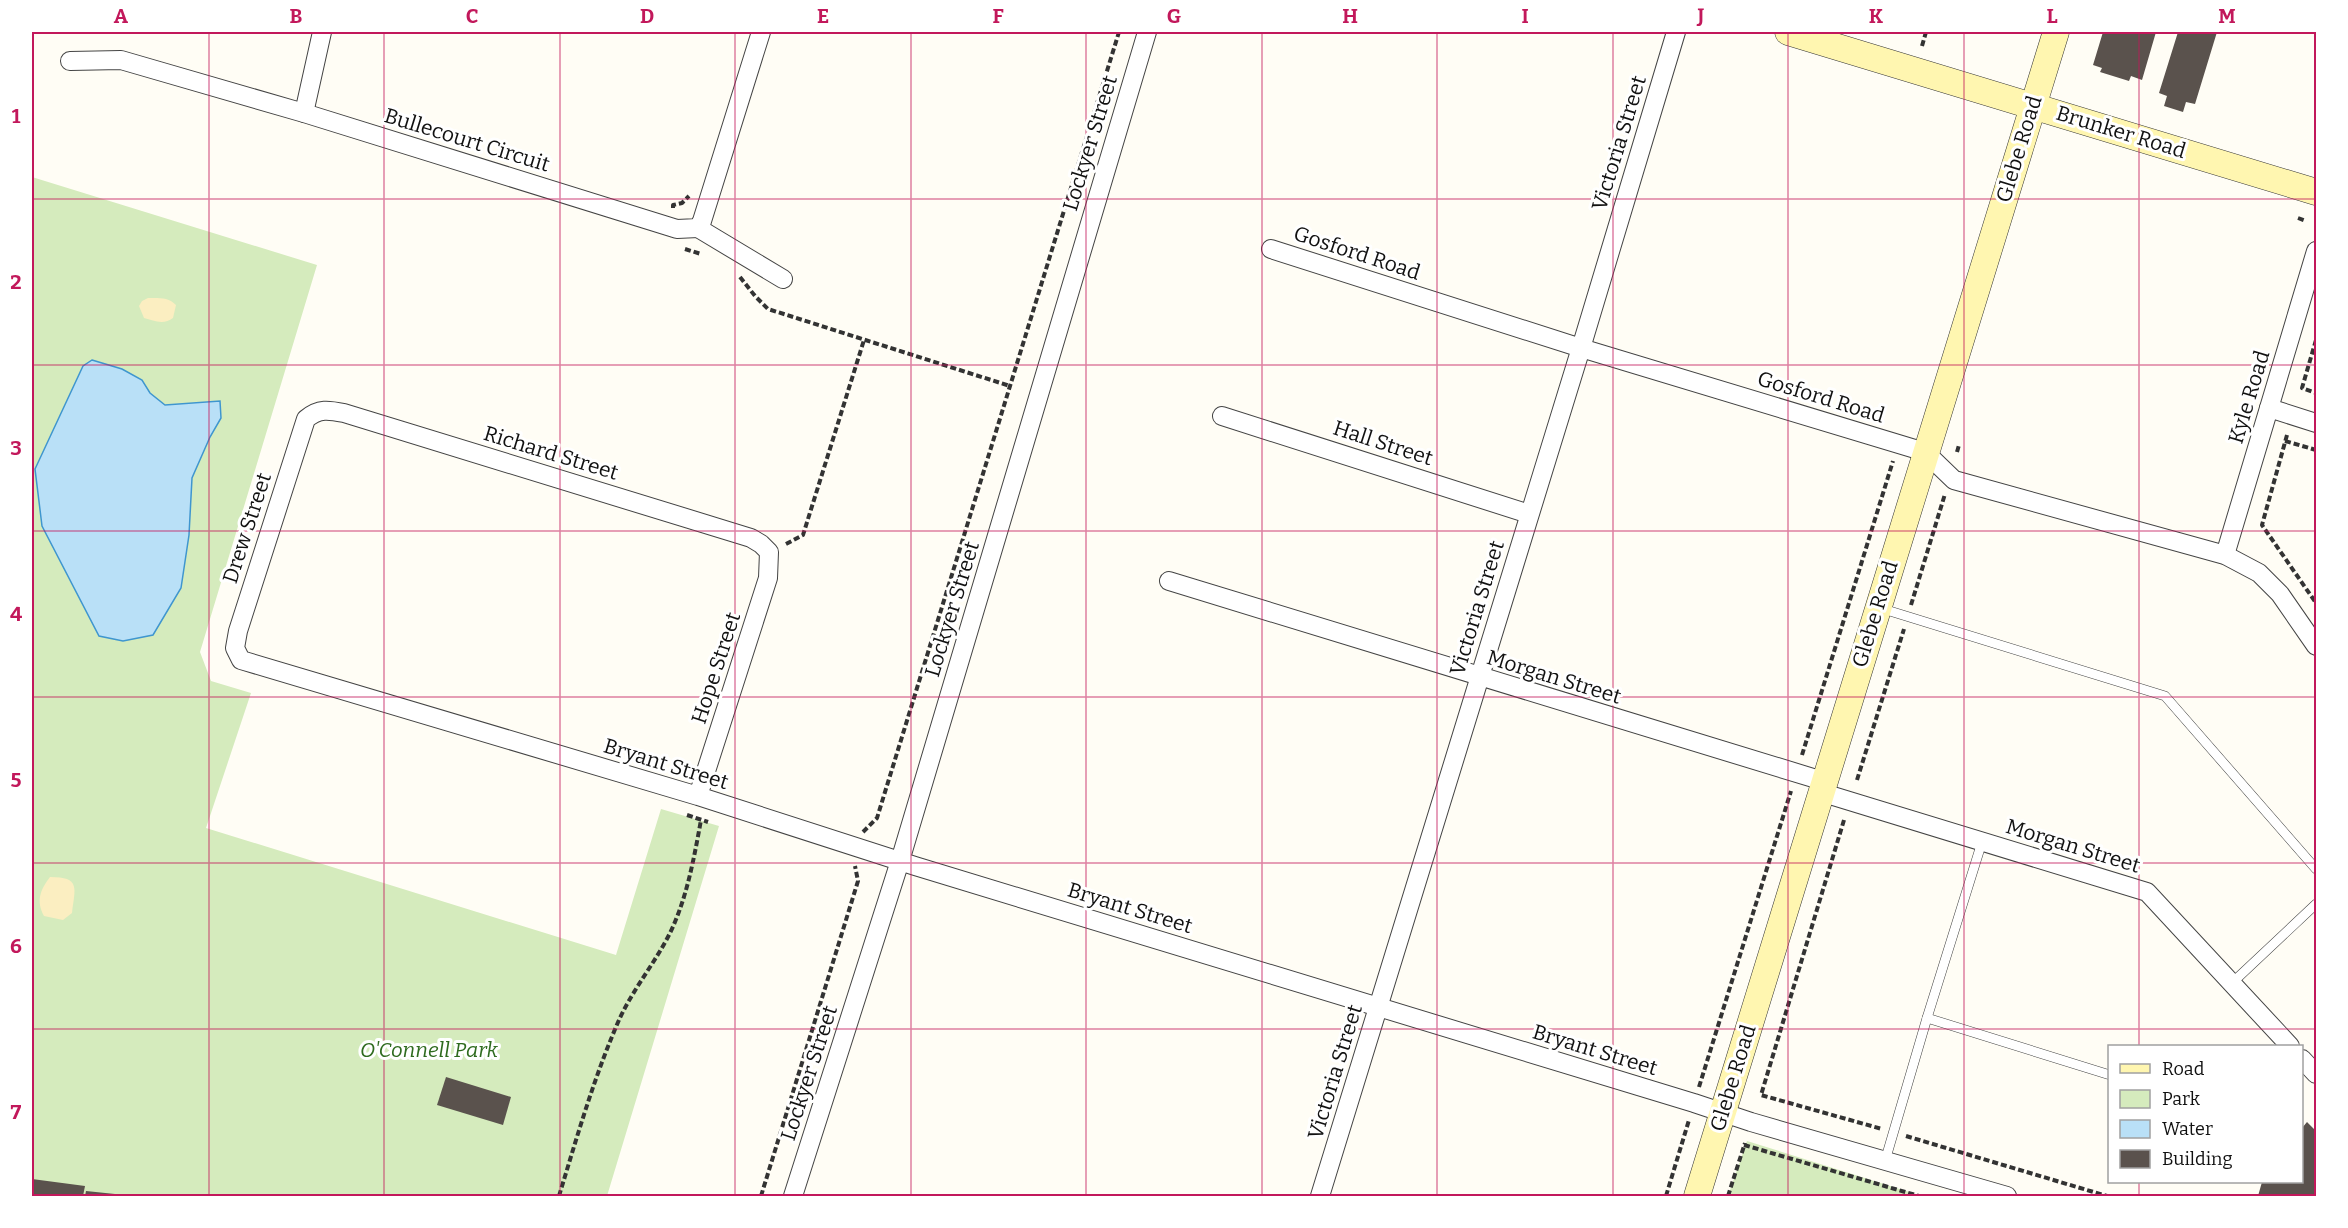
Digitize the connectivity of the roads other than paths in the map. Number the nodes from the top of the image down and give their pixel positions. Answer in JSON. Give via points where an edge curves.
{"nodes":[{"id":1,"x":322,"y":32,"type":"edge"},
{"id":2,"x":761,"y":32,"type":"edge"},
{"id":3,"x":1147,"y":32,"type":"edge"},
{"id":4,"x":1676,"y":32,"type":"edge"},
{"id":5,"x":1788,"y":32,"type":"edge"},
{"id":6,"x":2056,"y":32,"type":"edge"},
{"id":7,"x":70,"y":61,"type":"dead end"},
{"id":8,"x":2033,"y":105,"type":"junction"},
{"id":9,"x":304,"y":113,"type":"junction"},
{"id":10,"x":2316,"y":192,"type":"edge"},
{"id":11,"x":698,"y":228,"type":"junction"},
{"id":12,"x":1271,"y":249,"type":"dead end"},
{"id":13,"x":2316,"y":251,"type":"edge"},
{"id":14,"x":783,"y":279,"type":"dead end"},
{"id":15,"x":1581,"y":348,"type":"junction"},
{"id":16,"x":2269,"y":408,"type":"junction"},
{"id":17,"x":315,"y":412,"type":"joint"},
{"id":18,"x":1222,"y":416,"type":"dead end"},
{"id":19,"x":2316,"y":423,"type":"edge"},
{"id":20,"x":1925,"y":452,"type":"junction"},
{"id":21,"x":1529,"y":514,"type":"junction"},
{"id":22,"x":769,"y":552,"type":"joint"},
{"id":23,"x":2225,"y":555,"type":"junction"},
{"id":24,"x":1169,"y":581,"type":"dead end"},
{"id":25,"x":1878,"y":608,"type":"junction"},
{"id":26,"x":2316,"y":646,"type":"edge"},
{"id":27,"x":242,"y":660,"type":"joint"},
{"id":28,"x":1480,"y":678,"type":"junction"},
{"id":29,"x":1822,"y":787,"type":"junction"},
{"id":30,"x":698,"y":796,"type":"junction"},
{"id":31,"x":1982,"y":842,"type":"junction"},
{"id":32,"x":900,"y":861,"type":"junction"},
{"id":33,"x":2316,"y":869,"type":"edge"},
{"id":34,"x":2316,"y":904,"type":"edge"},
{"id":35,"x":2232,"y":983,"type":"junction"},
{"id":36,"x":1378,"y":1008,"type":"junction"},
{"id":37,"x":1927,"y":1018,"type":"junction"},
{"id":38,"x":2288,"y":1045,"type":"edge"},
{"id":39,"x":2303,"y":1061,"type":"edge"},
{"id":40,"x":2108,"y":1074,"type":"edge"},
{"id":41,"x":2316,"y":1074,"type":"edge"},
{"id":42,"x":1722,"y":1114,"type":"junction"},
{"id":43,"x":1885,"y":1161,"type":"junction"},
{"id":44,"x":793,"y":1197,"type":"edge"},
{"id":45,"x":1320,"y":1197,"type":"edge"},
{"id":46,"x":1697,"y":1197,"type":"edge"},
{"id":47,"x":2007,"y":1197,"type":"edge"}],
"edges":[{"from":1,"to":9,"type":"street"},
{"from":2,"to":11,"type":"street"},
{"from":3,"to":32,"type":"street","name":"Lockyer Street"},
{"from":4,"to":15,"type":"street","name":"Victoria Street"},
{"from":5,"to":8,"type":"main road","name":"Brunker Road"},
{"from":6,"to":8,"type":"main road","name":"Glebe Road"},
{"from":7,"to":9,"type":"street","name":"Bullecourt Circuit","via":[[121,60]]},
{"from":8,"to":10,"type":"main road","name":"Brunker Road"},
{"from":8,"to":20,"type":"main road","name":"Glebe Road"},
{"from":9,"to":11,"type":"street","name":"Bullecourt Circuit","via":[[677,229]]},
{"from":11,"to":14,"type":"street","name":"Bullecourt Circuit"},
{"from":12,"to":15,"type":"street","name":"Gosford Road"},
{"from":13,"to":16,"type":"street","name":"Kyle Road"},
{"from":15,"to":20,"type":"street","name":"Gosford Road"},
{"from":15,"to":21,"type":"street","name":"Victoria Street"},
{"from":16,"to":19,"type":"street"},
{"from":16,"to":23,"type":"street","name":"Kyle Road"},
{"from":17,"to":22,"type":"street","name":"Richard Street","via":[[344,413],[728,531],[761,544]]},
{"from":17,"to":27,"type":"street","name":"Drew Street","via":[[302,428],[238,631],[234,648]]},
{"from":18,"to":21,"type":"street","name":"Hall Street"},
{"from":20,"to":23,"type":"street","name":"Gosford Road","via":[[1954,480]]},
{"from":20,"to":25,"type":"main road","name":"Glebe Road"},
{"from":21,"to":28,"type":"street","name":"Victoria Street"},
{"from":22,"to":30,"type":"street","name":"Hope Street","via":[[768,578]]},
{"from":23,"to":26,"type":"street","name":"Gosford Road","via":[[2259,573],[2280,594]]},
{"from":24,"to":28,"type":"street","name":"Morgan Street"},
{"from":25,"to":29,"type":"main road","name":"Glebe Road"},
{"from":25,"to":33,"type":"lane","via":[[2165,696]]},
{"from":27,"to":30,"type":"street","name":"Bryant Street"},
{"from":28,"to":29,"type":"street","name":"Morgan Street"},
{"from":28,"to":36,"type":"street","name":"Victoria Street"},
{"from":29,"to":31,"type":"street","name":"Morgan Street"},
{"from":29,"to":42,"type":"main road","name":"Glebe Road"},
{"from":30,"to":32,"type":"street","name":"Bryant Street"},
{"from":31,"to":35,"type":"street","name":"Morgan Street","via":[[2147,892]]},
{"from":31,"to":37,"type":"lane"},
{"from":32,"to":36,"type":"street","name":"Bryant Street"},
{"from":32,"to":44,"type":"street","name":"Lockyer Street"},
{"from":34,"to":35,"type":"lane"},
{"from":35,"to":38,"type":"street","name":"Morgan Street"},
{"from":36,"to":42,"type":"street","name":"Bryant Street"},
{"from":36,"to":45,"type":"street","name":"Victoria Street"},
{"from":37,"to":40,"type":"lane"},
{"from":37,"to":43,"type":"lane"},
{"from":39,"to":41,"type":"street"},
{"from":42,"to":43,"type":"street","name":"Bryant Street"},
{"from":42,"to":46,"type":"main road","name":"Glebe Road"},
{"from":43,"to":47,"type":"street","name":"Bryant Street"}]}
